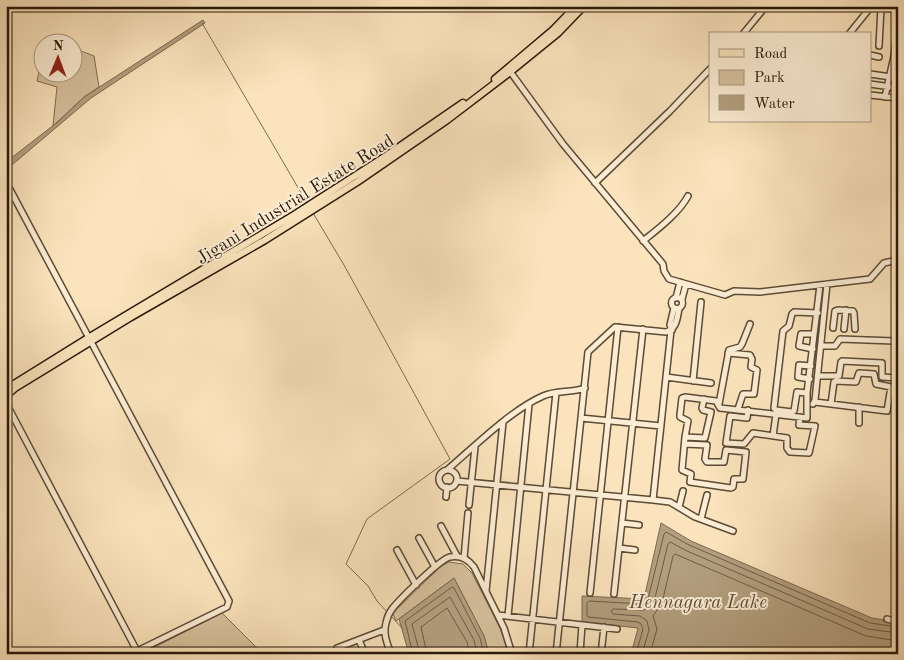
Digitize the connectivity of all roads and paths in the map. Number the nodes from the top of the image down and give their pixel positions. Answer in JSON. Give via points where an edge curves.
{"nodes":[{"id":1,"x":766,"y":6,"type":"edge"},
{"id":2,"x":580,"y":7,"type":"edge"},
{"id":3,"x":881,"y":8,"type":"junction"},
{"id":4,"x":898,"y":9,"type":"edge"},
{"id":5,"x":898,"y":24,"type":"edge"},
{"id":6,"x":744,"y":32,"type":"edge"},
{"id":7,"x":851,"y":32,"type":"edge"},
{"id":8,"x":879,"y":46,"type":"dead end"},
{"id":9,"x":872,"y":55,"type":"edge"},
{"id":10,"x":880,"y":57,"type":"dead end"},
{"id":11,"x":509,"y":70,"type":"junction"},
{"id":12,"x":709,"y":70,"type":"edge"},
{"id":13,"x":872,"y":74,"type":"edge"},
{"id":14,"x":889,"y":77,"type":"junction"},
{"id":15,"x":898,"y":78,"type":"edge"},
{"id":16,"x":872,"y":84,"type":"edge"},
{"id":17,"x":887,"y":87,"type":"junction"},
{"id":18,"x":898,"y":88,"type":"edge"},
{"id":19,"x":872,"y":95,"type":"edge"},
{"id":20,"x":885,"y":97,"type":"junction"},
{"id":21,"x":898,"y":98,"type":"edge"},
{"id":22,"x":6,"y":182,"type":"edge"},
{"id":23,"x":595,"y":183,"type":"junction"},
{"id":24,"x":688,"y":196,"type":"dead end"},
{"id":25,"x":644,"y":241,"type":"junction"},
{"id":26,"x":898,"y":260,"type":"edge"},
{"id":27,"x":683,"y":283,"type":"junction"},
{"id":28,"x":827,"y":284,"type":"junction"},
{"id":29,"x":820,"y":285,"type":"junction"},
{"id":30,"x":679,"y":299,"type":"junction"},
{"id":31,"x":701,"y":302,"type":"dead end"},
{"id":32,"x":676,"y":308,"type":"junction"},
{"id":33,"x":846,"y":310,"type":"junction"},
{"id":34,"x":820,"y":311,"type":"junction"},
{"id":35,"x":823,"y":322,"type":"junction"},
{"id":36,"x":750,"y":324,"type":"dead end"},
{"id":37,"x":618,"y":327,"type":"junction"},
{"id":38,"x":643,"y":329,"type":"junction"},
{"id":39,"x":844,"y":329,"type":"dead end"},
{"id":40,"x":855,"y":329,"type":"dead end"},
{"id":41,"x":671,"y":330,"type":"junction"},
{"id":42,"x":814,"y":334,"type":"junction"},
{"id":43,"x":89,"y":340,"type":"junction"},
{"id":44,"x":898,"y":344,"type":"edge"},
{"id":45,"x":821,"y":346,"type":"junction"},
{"id":46,"x":812,"y":352,"type":"junction"},
{"id":47,"x":728,"y":353,"type":"junction"},
{"id":48,"x":820,"y":355,"type":"junction"},
{"id":49,"x":811,"y":366,"type":"junction"},
{"id":50,"x":818,"y":376,"type":"junction"},
{"id":51,"x":666,"y":377,"type":"junction"},
{"id":52,"x":898,"y":378,"type":"edge"},
{"id":53,"x":810,"y":379,"type":"junction"},
{"id":54,"x":693,"y":381,"type":"junction"},
{"id":55,"x":711,"y":383,"type":"dead end"},
{"id":56,"x":585,"y":388,"type":"junction"},
{"id":57,"x":6,"y":389,"type":"edge"},
{"id":58,"x":807,"y":392,"type":"junction"},
{"id":59,"x":556,"y":393,"type":"junction"},
{"id":60,"x":6,"y":396,"type":"edge"},
{"id":61,"x":704,"y":399,"type":"junction"},
{"id":62,"x":815,"y":402,"type":"junction"},
{"id":63,"x":6,"y":403,"type":"edge"},
{"id":64,"x":808,"y":403,"type":"junction"},
{"id":65,"x":530,"y":404,"type":"junction"},
{"id":66,"x":718,"y":404,"type":"junction"},
{"id":67,"x":831,"y":404,"type":"junction"},
{"id":68,"x":859,"y":408,"type":"junction"},
{"id":69,"x":738,"y":410,"type":"junction"},
{"id":70,"x":748,"y":410,"type":"junction"},
{"id":71,"x":776,"y":414,"type":"junction"},
{"id":72,"x":800,"y":417,"type":"junction"},
{"id":73,"x":581,"y":418,"type":"junction"},
{"id":74,"x":608,"y":421,"type":"junction"},
{"id":75,"x":503,"y":422,"type":"junction"},
{"id":76,"x":859,"y":423,"type":"dead end"},
{"id":77,"x":633,"y":424,"type":"junction"},
{"id":78,"x":661,"y":426,"type":"junction"},
{"id":79,"x":773,"y":436,"type":"junction"},
{"id":80,"x":685,"y":437,"type":"junction"},
{"id":81,"x":726,"y":443,"type":"junction"},
{"id":82,"x":685,"y":444,"type":"junction"},
{"id":83,"x":475,"y":446,"type":"junction"},
{"id":84,"x":726,"y":450,"type":"junction"},
{"id":85,"x":447,"y":470,"type":"junction"},
{"id":86,"x":457,"y":481,"type":"junction"},
{"id":87,"x":471,"y":483,"type":"junction"},
{"id":88,"x":497,"y":485,"type":"junction"},
{"id":89,"x":447,"y":487,"type":"junction"},
{"id":90,"x":521,"y":488,"type":"junction"},
{"id":91,"x":683,"y":491,"type":"dead end"},
{"id":92,"x":573,"y":493,"type":"junction"},
{"id":93,"x":600,"y":495,"type":"junction"},
{"id":94,"x":707,"y":495,"type":"dead end"},
{"id":95,"x":446,"y":497,"type":"dead end"},
{"id":96,"x":625,"y":498,"type":"junction"},
{"id":97,"x":653,"y":500,"type":"junction"},
{"id":98,"x":469,"y":505,"type":"dead end"},
{"id":99,"x":679,"y":507,"type":"junction"},
{"id":100,"x":468,"y":513,"type":"dead end"},
{"id":101,"x":701,"y":519,"type":"junction"},
{"id":102,"x":622,"y":523,"type":"junction"},
{"id":103,"x":639,"y":525,"type":"dead end"},
{"id":104,"x":441,"y":526,"type":"dead end"},
{"id":105,"x":733,"y":531,"type":"dead end"},
{"id":106,"x":419,"y":538,"type":"dead end"},
{"id":107,"x":619,"y":548,"type":"junction"},
{"id":108,"x":397,"y":550,"type":"dead end"},
{"id":109,"x":635,"y":550,"type":"dead end"},
{"id":110,"x":457,"y":556,"type":"junction"},
{"id":111,"x":464,"y":558,"type":"junction"},
{"id":112,"x":435,"y":567,"type":"junction"},
{"id":113,"x":416,"y":585,"type":"junction"},
{"id":114,"x":486,"y":591,"type":"junction"},
{"id":115,"x":590,"y":592,"type":"dead end"},
{"id":116,"x":614,"y":594,"type":"dead end"},
{"id":117,"x":498,"y":615,"type":"junction"},
{"id":118,"x":508,"y":616,"type":"junction"},
{"id":119,"x":532,"y":619,"type":"junction"},
{"id":120,"x":887,"y":619,"type":"dead end"},
{"id":121,"x":560,"y":622,"type":"junction"},
{"id":122,"x":898,"y":622,"type":"edge"},
{"id":123,"x":582,"y":625,"type":"junction"},
{"id":124,"x":604,"y":627,"type":"junction"},
{"id":125,"x":617,"y":629,"type":"dead end"},
{"id":126,"x":384,"y":630,"type":"junction"},
{"id":127,"x":359,"y":640,"type":"junction"},
{"id":128,"x":137,"y":651,"type":"junction"},
{"id":129,"x":580,"y":653,"type":"edge"},
{"id":130,"x":131,"y":654,"type":"edge"},
{"id":131,"x":339,"y":654,"type":"edge"},
{"id":132,"x":364,"y":654,"type":"edge"},
{"id":133,"x":391,"y":654,"type":"edge"},
{"id":134,"x":512,"y":654,"type":"edge"},
{"id":135,"x":529,"y":654,"type":"edge"},
{"id":136,"x":556,"y":654,"type":"edge"},
{"id":137,"x":601,"y":654,"type":"edge"}],
"edges":[{"from":1,"to":6,"type":"street"},
{"from":2,"to":11,"type":"main road","name":"Jigani Industrial Estate Road"},
{"from":3,"to":4,"type":"street"},
{"from":3,"to":7,"type":"street","via":[[870,8]]},
{"from":3,"to":8,"type":"street"},
{"from":5,"to":14,"type":"street"},
{"from":9,"to":10,"type":"street"},
{"from":11,"to":23,"type":"street"},
{"from":11,"to":43,"type":"main road","name":"Jigani Industrial Estate Road","via":[[264,240]]},
{"from":12,"to":23,"type":"street"},
{"from":13,"to":14,"type":"street"},
{"from":14,"to":15,"type":"street"},
{"from":14,"to":17,"type":"street"},
{"from":16,"to":17,"type":"street"},
{"from":17,"to":18,"type":"street"},
{"from":17,"to":20,"type":"street"},
{"from":19,"to":20,"type":"street"},
{"from":20,"to":21,"type":"street"},
{"from":22,"to":43,"type":"street"},
{"from":23,"to":25,"type":"street"},
{"from":24,"to":25,"type":"street"},
{"from":25,"to":27,"type":"street","via":[[663,264],[669,279]]},
{"from":26,"to":28,"type":"street","via":[[884,263],[870,279]]},
{"from":27,"to":29,"type":"street","via":[[725,295]]},
{"from":27,"to":30,"type":"street"},
{"from":28,"to":29,"type":"street"},
{"from":28,"to":34,"type":"street"},
{"from":29,"to":34,"type":"street"},
{"from":30,"to":32,"type":"street","via":[[683,305]]},
{"from":30,"to":32,"type":"street","via":[[672,302]]},
{"from":31,"to":54,"type":"street"},
{"from":32,"to":41,"type":"street","via":[[675,326]]},
{"from":33,"to":35,"type":"street","via":[[836,310],[833,325]]},
{"from":33,"to":39,"type":"street"},
{"from":33,"to":40,"type":"street","via":[[853,311],[855,315]]},
{"from":34,"to":35,"type":"street"},
{"from":34,"to":42,"type":"street"},
{"from":34,"to":58,"type":"street","via":[[794,312],[783,331],[774,408],[792,412],[797,392]]},
{"from":35,"to":45,"type":"street"},
{"from":36,"to":47,"type":"street","via":[[740,347]]},
{"from":37,"to":38,"type":"street"},
{"from":37,"to":56,"type":"street","via":[[615,326],[588,352]]},
{"from":37,"to":74,"type":"street"},
{"from":38,"to":41,"type":"street"},
{"from":38,"to":77,"type":"street"},
{"from":41,"to":51,"type":"street"},
{"from":42,"to":46,"type":"street"},
{"from":42,"to":46,"type":"street","via":[[801,334],[799,346]]},
{"from":43,"to":57,"type":"main road","name":"Jigani Industrial Estate Road"},
{"from":43,"to":60,"type":"main road","name":"Jigani Industrial Estate Road"},
{"from":43,"to":128,"type":"street","via":[[229,600],[227,607]]},
{"from":44,"to":45,"type":"street","via":[[894,340],[840,339],[835,346]]},
{"from":45,"to":48,"type":"street"},
{"from":46,"to":48,"type":"street"},
{"from":46,"to":49,"type":"street"},
{"from":47,"to":66,"type":"street"},
{"from":47,"to":69,"type":"street","via":[[750,355],[751,367],[757,370],[754,394],[743,394]]},
{"from":48,"to":50,"type":"street"},
{"from":49,"to":53,"type":"street"},
{"from":49,"to":53,"type":"street","via":[[799,365],[798,377]]},
{"from":50,"to":52,"type":"street","via":[[839,376],[842,361],[882,363],[882,377]]},
{"from":50,"to":62,"type":"street"},
{"from":51,"to":54,"type":"street"},
{"from":51,"to":78,"type":"street"},
{"from":53,"to":58,"type":"street"},
{"from":54,"to":55,"type":"street"},
{"from":56,"to":59,"type":"street"},
{"from":56,"to":73,"type":"street"},
{"from":58,"to":64,"type":"street"},
{"from":59,"to":65,"type":"street"},
{"from":59,"to":119,"type":"street"},
{"from":61,"to":66,"type":"street"},
{"from":61,"to":80,"type":"street","via":[[702,408],[711,412],[704,438]]},
{"from":61,"to":80,"type":"street","via":[[682,398],[680,417],[689,424]]},
{"from":62,"to":64,"type":"street"},
{"from":62,"to":67,"type":"street"},
{"from":63,"to":128,"type":"street"},
{"from":64,"to":72,"type":"street","via":[[806,418]]},
{"from":65,"to":75,"type":"street"},
{"from":65,"to":90,"type":"street"},
{"from":66,"to":69,"type":"street","via":[[720,408]]},
{"from":67,"to":68,"type":"street"},
{"from":67,"to":68,"type":"street","via":[[836,381],[856,382],[859,373],[874,374],[876,384],[891,387],[887,411]]},
{"from":68,"to":76,"type":"street"},
{"from":69,"to":70,"type":"street"},
{"from":70,"to":71,"type":"street"},
{"from":70,"to":81,"type":"street","via":[[747,418],[730,416]]},
{"from":71,"to":72,"type":"street"},
{"from":71,"to":79,"type":"street"},
{"from":72,"to":79,"type":"street","via":[[799,425],[815,426],[809,453],[790,452],[788,439]]},
{"from":73,"to":74,"type":"street"},
{"from":73,"to":92,"type":"street"},
{"from":74,"to":77,"type":"street"},
{"from":74,"to":93,"type":"street"},
{"from":75,"to":83,"type":"street"},
{"from":75,"to":88,"type":"street"},
{"from":77,"to":78,"type":"street"},
{"from":77,"to":96,"type":"street"},
{"from":78,"to":97,"type":"street"},
{"from":79,"to":81,"type":"street","via":[[753,433],[744,444]]},
{"from":80,"to":82,"type":"street"},
{"from":81,"to":84,"type":"street"},
{"from":82,"to":84,"type":"street","via":[[707,445],[707,462],[724,462]]},
{"from":82,"to":84,"type":"street","via":[[682,470],[691,474],[690,482],[731,488],[734,479],[743,479],[746,452]]},
{"from":83,"to":85,"type":"street"},
{"from":83,"to":87,"type":"street"},
{"from":85,"to":86,"type":"street","via":[[455,473]]},
{"from":85,"to":89,"type":"street","via":[[440,479]]},
{"from":86,"to":87,"type":"street"},
{"from":86,"to":89,"type":"street","via":[[452,487]]},
{"from":87,"to":88,"type":"street"},
{"from":87,"to":98,"type":"street"},
{"from":88,"to":90,"type":"street"},
{"from":88,"to":114,"type":"street"},
{"from":89,"to":95,"type":"street"},
{"from":90,"to":92,"type":"street"},
{"from":90,"to":118,"type":"street"},
{"from":91,"to":99,"type":"street"},
{"from":92,"to":93,"type":"street"},
{"from":92,"to":121,"type":"street"},
{"from":93,"to":96,"type":"street"},
{"from":93,"to":115,"type":"street"},
{"from":94,"to":101,"type":"street"},
{"from":96,"to":97,"type":"street"},
{"from":96,"to":102,"type":"street"},
{"from":97,"to":99,"type":"street"},
{"from":99,"to":101,"type":"street"},
{"from":100,"to":111,"type":"street"},
{"from":101,"to":105,"type":"street"},
{"from":102,"to":103,"type":"street"},
{"from":102,"to":107,"type":"street"},
{"from":104,"to":110,"type":"street"},
{"from":106,"to":112,"type":"street"},
{"from":107,"to":109,"type":"street"},
{"from":107,"to":116,"type":"street"},
{"from":108,"to":113,"type":"street"},
{"from":110,"to":111,"type":"street"},
{"from":110,"to":112,"type":"street","via":[[446,558]]},
{"from":111,"to":114,"type":"street","via":[[474,567]]},
{"from":112,"to":113,"type":"street"},
{"from":113,"to":126,"type":"street","via":[[392,608]]},
{"from":114,"to":117,"type":"street"},
{"from":117,"to":118,"type":"street"},
{"from":117,"to":134,"type":"street"},
{"from":118,"to":119,"type":"street"},
{"from":119,"to":121,"type":"street"},
{"from":119,"to":135,"type":"street"},
{"from":120,"to":122,"type":"street"},
{"from":121,"to":123,"type":"street"},
{"from":121,"to":136,"type":"street"},
{"from":123,"to":124,"type":"street"},
{"from":123,"to":129,"type":"street"},
{"from":124,"to":125,"type":"street"},
{"from":124,"to":137,"type":"street"},
{"from":126,"to":127,"type":"street"},
{"from":126,"to":133,"type":"street"},
{"from":127,"to":131,"type":"street","via":[[337,648]]},
{"from":127,"to":132,"type":"street"},
{"from":128,"to":130,"type":"street"}]}
